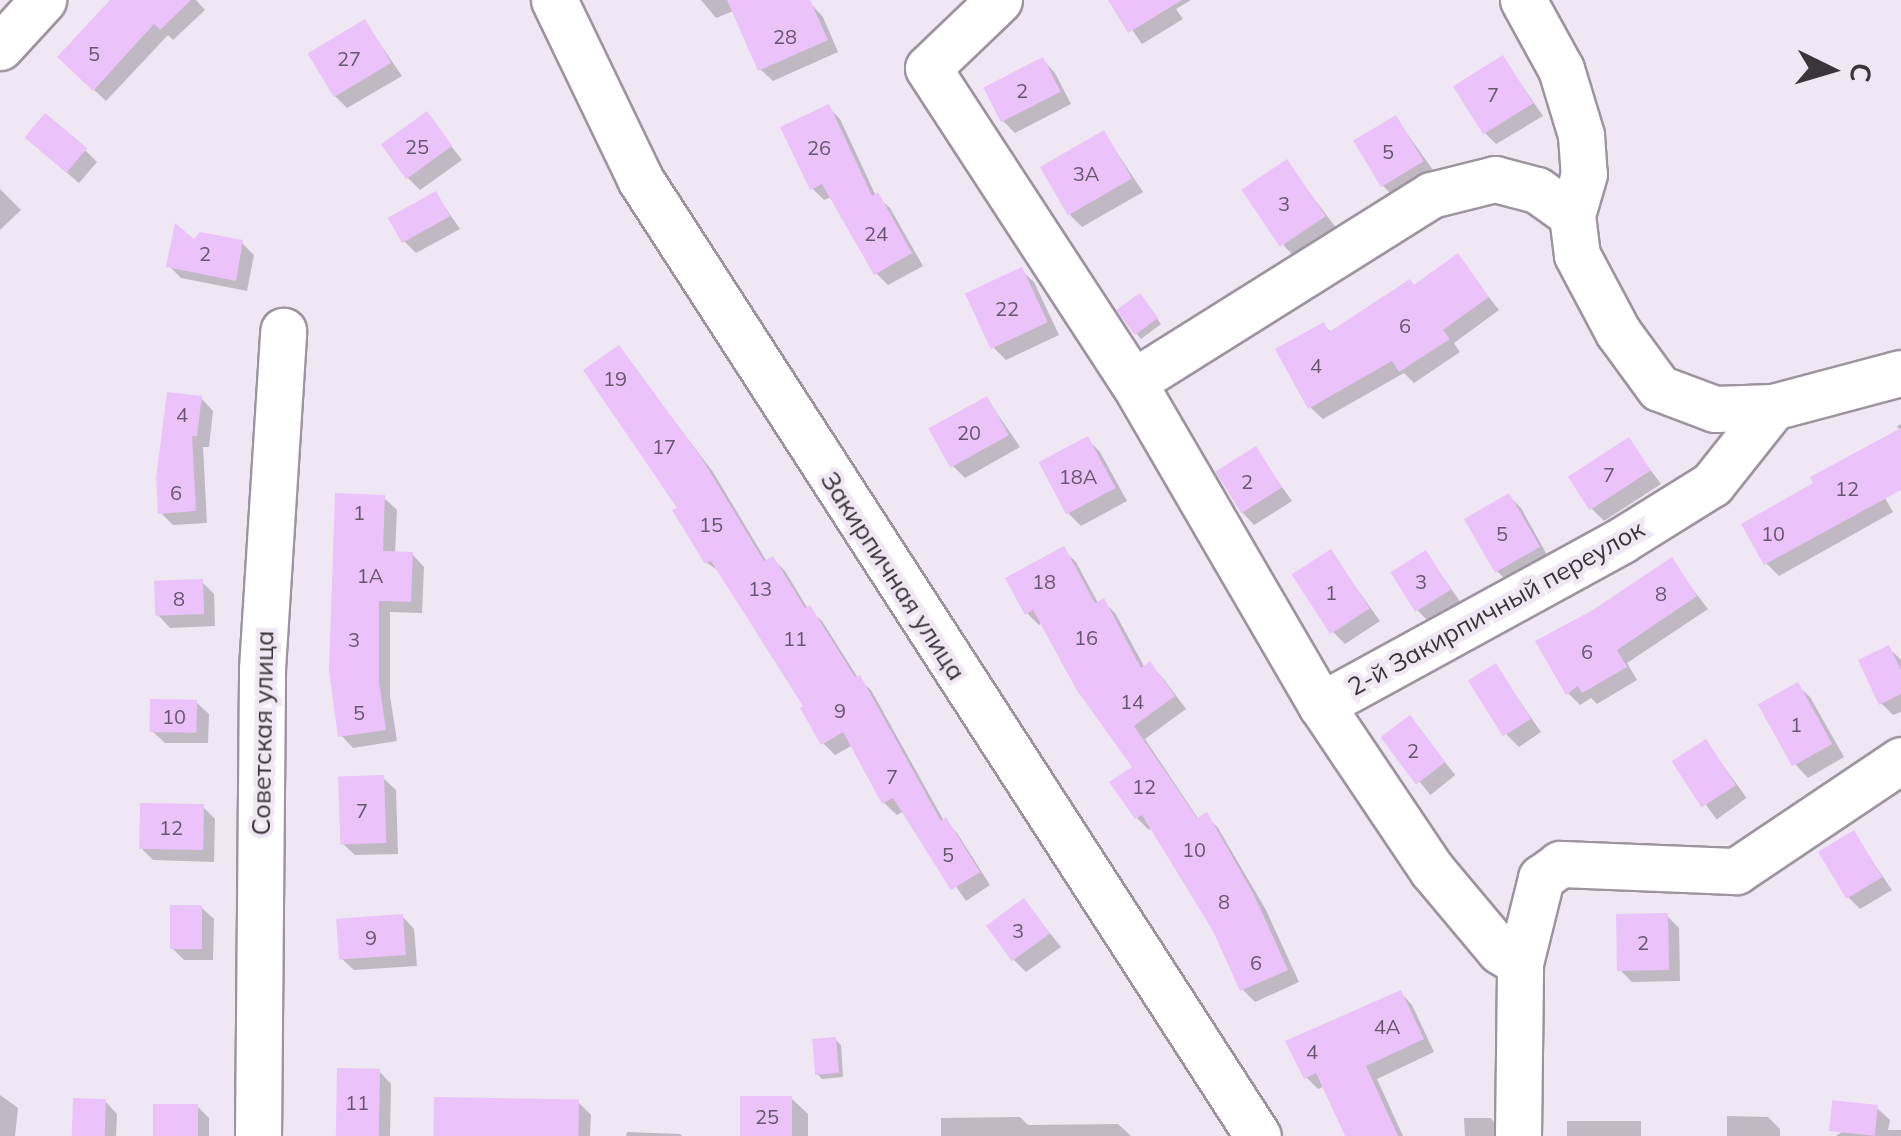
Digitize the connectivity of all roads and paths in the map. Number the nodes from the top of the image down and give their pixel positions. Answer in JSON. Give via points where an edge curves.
{"nodes":[{"id":1,"x":43,"y":0,"type":"edge"},
{"id":2,"x":554,"y":0,"type":"edge"},
{"id":3,"x":999,"y":0,"type":"edge"},
{"id":4,"x":1523,"y":0,"type":"edge"},
{"id":5,"x":0,"y":47,"type":"edge"},
{"id":6,"x":1572,"y":215,"type":"junction"},
{"id":7,"x":283,"y":331,"type":"dead end"},
{"id":8,"x":1901,"y":373,"type":"edge"},
{"id":9,"x":1132,"y":382,"type":"junction"},
{"id":10,"x":1773,"y":407,"type":"junction"},
{"id":11,"x":1321,"y":705,"type":"junction"},
{"id":12,"x":1901,"y":760,"type":"edge"},
{"id":13,"x":1520,"y":963,"type":"junction"},
{"id":14,"x":258,"y":1136,"type":"edge"},
{"id":15,"x":1258,"y":1136,"type":"edge"},
{"id":16,"x":1518,"y":1136,"type":"edge"}],
"edges":[{"from":1,"to":5,"type":"street"},
{"from":2,"to":15,"type":"street","name":"Закирпичная улица","via":[[640,180]]},
{"from":3,"to":9,"type":"street","via":[[928,68]]},
{"from":4,"to":6,"type":"street","via":[[1561,68],[1581,135],[1584,174]]},
{"from":6,"to":9,"type":"street","via":[[1537,190],[1494,179],[1431,195]]},
{"from":6,"to":10,"type":"street","via":[[1577,255],[1618,332],[1659,388],[1715,410]]},
{"from":7,"to":14,"type":"street","name":"Советская улица","via":[[262,669]]},
{"from":8,"to":10,"type":"street"},
{"from":9,"to":11,"type":"street"},
{"from":10,"to":11,"type":"street","name":"2-й Закирпичный переулок","via":[[1712,484]]},
{"from":11,"to":13,"type":"street","name":"2-й Закирпичный переулок","via":[[1432,870],[1500,951]]},
{"from":12,"to":13,"type":"street","via":[[1736,871],[1560,864],[1541,878]]},
{"from":13,"to":16,"type":"street"}]}
